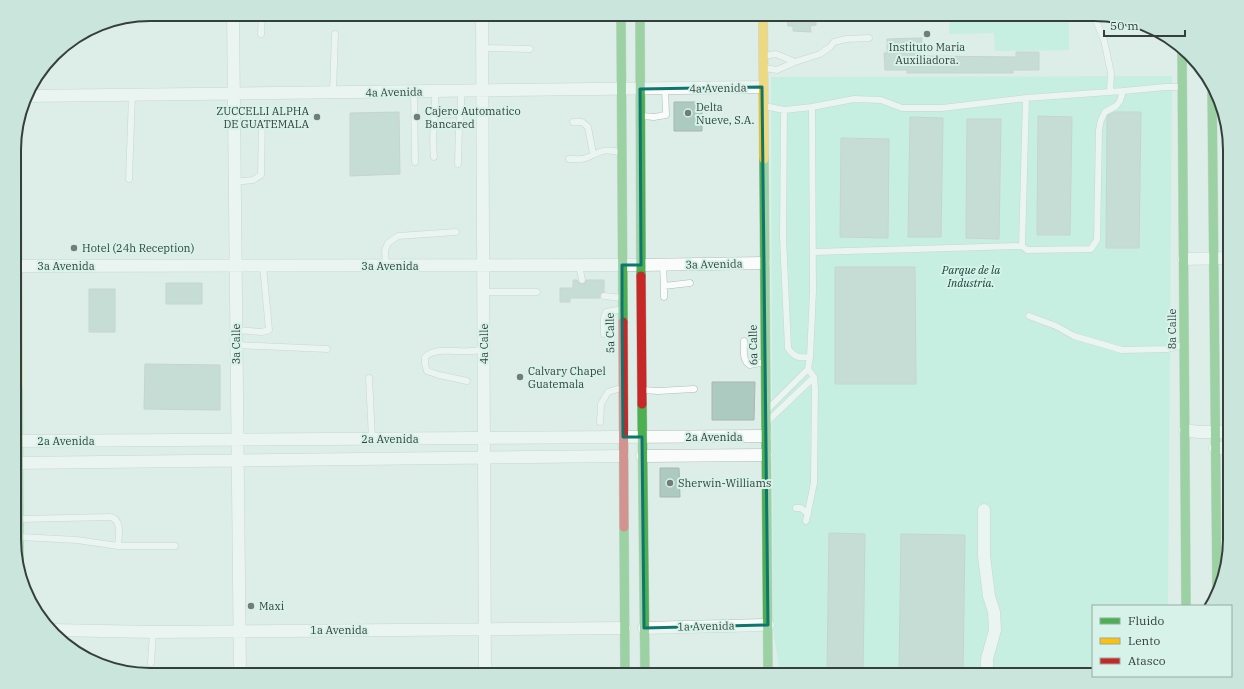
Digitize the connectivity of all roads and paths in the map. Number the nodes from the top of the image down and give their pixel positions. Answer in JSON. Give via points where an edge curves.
{"nodes":[{"id":1,"x":233,"y":21,"type":"edge"},
{"id":2,"x":262,"y":21,"type":"edge"},
{"id":3,"x":482,"y":21,"type":"edge"},
{"id":4,"x":621,"y":21,"type":"edge"},
{"id":5,"x":640,"y":21,"type":"edge"},
{"id":6,"x":763,"y":21,"type":"edge"},
{"id":7,"x":1098,"y":21,"type":"edge"},
{"id":8,"x":261,"y":34,"type":"dead end"},
{"id":9,"x":335,"y":34,"type":"dead end"},
{"id":10,"x":869,"y":38,"type":"dead end"},
{"id":11,"x":482,"y":48,"type":"junction"},
{"id":12,"x":530,"y":49,"type":"dead end"},
{"id":13,"x":762,"y":56,"type":"junction"},
{"id":14,"x":1182,"y":56,"type":"edge"},
{"id":15,"x":795,"y":62,"type":"junction"},
{"id":16,"x":762,"y":67,"type":"junction"},
{"id":17,"x":762,"y":87,"type":"junction"},
{"id":18,"x":1182,"y":87,"type":"junction"},
{"id":19,"x":665,"y":88,"type":"junction"},
{"id":20,"x":621,"y":89,"type":"junction"},
{"id":21,"x":640,"y":89,"type":"junction"},
{"id":22,"x":435,"y":91,"type":"junction"},
{"id":23,"x":462,"y":91,"type":"junction"},
{"id":24,"x":482,"y":91,"type":"junction"},
{"id":25,"x":1123,"y":91,"type":"junction"},
{"id":26,"x":333,"y":92,"type":"junction"},
{"id":27,"x":414,"y":92,"type":"junction"},
{"id":28,"x":1110,"y":92,"type":"junction"},
{"id":29,"x":234,"y":94,"type":"junction"},
{"id":30,"x":132,"y":95,"type":"junction"},
{"id":31,"x":33,"y":96,"type":"edge"},
{"id":32,"x":1026,"y":98,"type":"junction"},
{"id":33,"x":1212,"y":99,"type":"edge"},
{"id":34,"x":763,"y":106,"type":"junction"},
{"id":35,"x":812,"y":107,"type":"junction"},
{"id":36,"x":784,"y":110,"type":"junction"},
{"id":37,"x":461,"y":114,"type":"junction"},
{"id":38,"x":435,"y":115,"type":"junction"},
{"id":39,"x":262,"y":116,"type":"dead end"},
{"id":40,"x":640,"y":116,"type":"junction"},
{"id":41,"x":573,"y":122,"type":"dead end"},
{"id":42,"x":622,"y":152,"type":"junction"},
{"id":43,"x":592,"y":154,"type":"junction"},
{"id":44,"x":434,"y":157,"type":"dead end"},
{"id":45,"x":569,"y":159,"type":"dead end"},
{"id":46,"x":415,"y":162,"type":"dead end"},
{"id":47,"x":458,"y":164,"type":"dead end"},
{"id":48,"x":129,"y":179,"type":"dead end"},
{"id":49,"x":234,"y":182,"type":"junction"},
{"id":50,"x":456,"y":232,"type":"dead end"},
{"id":51,"x":1022,"y":246,"type":"junction"},
{"id":52,"x":813,"y":252,"type":"junction"},
{"id":53,"x":1213,"y":258,"type":"junction"},
{"id":54,"x":1223,"y":258,"type":"edge"},
{"id":55,"x":1184,"y":259,"type":"junction"},
{"id":56,"x":764,"y":263,"type":"junction"},
{"id":57,"x":622,"y":265,"type":"junction"},
{"id":58,"x":641,"y":265,"type":"junction"},
{"id":59,"x":663,"y":265,"type":"junction"},
{"id":60,"x":21,"y":266,"type":"edge"},
{"id":61,"x":235,"y":266,"type":"junction"},
{"id":62,"x":263,"y":266,"type":"junction"},
{"id":63,"x":386,"y":266,"type":"junction"},
{"id":64,"x":483,"y":266,"type":"junction"},
{"id":65,"x":579,"y":266,"type":"junction"},
{"id":66,"x":582,"y":280,"type":"dead end"},
{"id":67,"x":690,"y":283,"type":"dead end"},
{"id":68,"x":664,"y":286,"type":"junction"},
{"id":69,"x":483,"y":292,"type":"junction"},
{"id":70,"x":537,"y":292,"type":"dead end"},
{"id":71,"x":604,"y":296,"type":"dead end"},
{"id":72,"x":664,"y":296,"type":"dead end"},
{"id":73,"x":622,"y":298,"type":"junction"},
{"id":74,"x":622,"y":309,"type":"junction"},
{"id":75,"x":1029,"y":316,"type":"dead end"},
{"id":76,"x":236,"y":330,"type":"junction"},
{"id":77,"x":604,"y":334,"type":"dead end"},
{"id":78,"x":744,"y":341,"type":"dead end"},
{"id":79,"x":236,"y":345,"type":"junction"},
{"id":80,"x":1184,"y":345,"type":"junction"},
{"id":81,"x":327,"y":349,"type":"dead end"},
{"id":82,"x":484,"y":349,"type":"junction"},
{"id":83,"x":810,"y":358,"type":"junction"},
{"id":84,"x":765,"y":362,"type":"junction"},
{"id":85,"x":808,"y":369,"type":"junction"},
{"id":86,"x":814,"y":377,"type":"junction"},
{"id":87,"x":369,"y":378,"type":"dead end"},
{"id":88,"x":467,"y":380,"type":"dead end"},
{"id":89,"x":623,"y":387,"type":"junction"},
{"id":90,"x":694,"y":389,"type":"dead end"},
{"id":91,"x":641,"y":390,"type":"junction"},
{"id":92,"x":765,"y":412,"type":"junction"},
{"id":93,"x":600,"y":422,"type":"dead end"},
{"id":94,"x":765,"y":430,"type":"junction"},
{"id":95,"x":1185,"y":430,"type":"junction"},
{"id":96,"x":1215,"y":432,"type":"junction"},
{"id":97,"x":1223,"y":432,"type":"edge"},
{"id":98,"x":623,"y":437,"type":"junction"},
{"id":99,"x":642,"y":437,"type":"junction"},
{"id":100,"x":484,"y":438,"type":"junction"},
{"id":101,"x":372,"y":439,"type":"junction"},
{"id":102,"x":237,"y":440,"type":"junction"},
{"id":103,"x":21,"y":441,"type":"edge"},
{"id":104,"x":1215,"y":448,"type":"junction"},
{"id":105,"x":1223,"y":448,"type":"edge"},
{"id":106,"x":766,"y":455,"type":"junction"},
{"id":107,"x":623,"y":456,"type":"junction"},
{"id":108,"x":642,"y":456,"type":"junction"},
{"id":109,"x":484,"y":458,"type":"junction"},
{"id":110,"x":237,"y":460,"type":"junction"},
{"id":111,"x":21,"y":463,"type":"edge"},
{"id":112,"x":796,"y":508,"type":"dead end"},
{"id":113,"x":984,"y":510,"type":"dead end"},
{"id":114,"x":21,"y":520,"type":"edge"},
{"id":115,"x":21,"y":537,"type":"edge"},
{"id":116,"x":1216,"y":542,"type":"junction"},
{"id":117,"x":1223,"y":542,"type":"edge"},
{"id":118,"x":118,"y":546,"type":"junction"},
{"id":119,"x":176,"y":546,"type":"dead end"},
{"id":120,"x":1217,"y":578,"type":"edge"},
{"id":121,"x":1186,"y":605,"type":"edge"},
{"id":122,"x":768,"y":625,"type":"junction"},
{"id":123,"x":624,"y":628,"type":"junction"},
{"id":124,"x":644,"y":628,"type":"junction"},
{"id":125,"x":485,"y":629,"type":"junction"},
{"id":126,"x":59,"y":630,"type":"edge"},
{"id":127,"x":239,"y":631,"type":"junction"},
{"id":128,"x":153,"y":632,"type":"junction"},
{"id":129,"x":151,"y":663,"type":"dead end"},
{"id":130,"x":240,"y":668,"type":"edge"},
{"id":131,"x":485,"y":668,"type":"edge"},
{"id":132,"x":625,"y":668,"type":"edge"},
{"id":133,"x":645,"y":668,"type":"edge"},
{"id":134,"x":768,"y":668,"type":"edge"},
{"id":135,"x":987,"y":668,"type":"edge"}],
"edges":[{"from":1,"to":29,"type":"street","name":"3a Calle"},
{"from":2,"to":8,"type":"lane"},
{"from":3,"to":11,"type":"street","name":"4a Calle"},
{"from":4,"to":20,"type":"main road","name":"5a Calle"},
{"from":5,"to":21,"type":"main road"},
{"from":6,"to":13,"type":"main road","name":"6a Calle"},
{"from":7,"to":28,"type":"lane","via":[[1111,73]]},
{"from":9,"to":26,"type":"lane"},
{"from":10,"to":15,"type":"lane","via":[[834,42],[820,54]]},
{"from":11,"to":12,"type":"lane"},
{"from":11,"to":24,"type":"street","name":"4a Calle"},
{"from":13,"to":15,"type":"lane","via":[[776,54]]},
{"from":13,"to":16,"type":"main road","name":"6a Calle"},
{"from":14,"to":18,"type":"main road","name":"8a Calle"},
{"from":15,"to":16,"type":"lane","via":[[777,70]]},
{"from":16,"to":17,"type":"main road","name":"6a Calle"},
{"from":17,"to":19,"type":"street","name":"4a Avenida"},
{"from":17,"to":34,"type":"main road","name":"6a Calle"},
{"from":18,"to":25,"type":"lane"},
{"from":18,"to":55,"type":"main road","name":"8a Calle"},
{"from":19,"to":21,"type":"street","name":"4a Avenida"},
{"from":19,"to":40,"type":"lane","via":[[666,115]]},
{"from":20,"to":21,"type":"street","name":"4a Avenida"},
{"from":20,"to":24,"type":"street","name":"4a Avenida"},
{"from":20,"to":42,"type":"main road","name":"5a Calle"},
{"from":21,"to":40,"type":"main road"},
{"from":22,"to":23,"type":"street","name":"4a Avenida"},
{"from":22,"to":27,"type":"street","name":"4a Avenida"},
{"from":22,"to":38,"type":"lane"},
{"from":23,"to":24,"type":"street","name":"4a Avenida"},
{"from":23,"to":37,"type":"lane"},
{"from":24,"to":64,"type":"street","name":"4a Calle"},
{"from":25,"to":28,"type":"lane"},
{"from":25,"to":51,"type":"lane","via":[[1116,106],[1105,112],[1099,130],[1095,245],[1091,249],[1043,251],[1027,250]]},
{"from":26,"to":27,"type":"street","name":"4a Avenida"},
{"from":26,"to":29,"type":"street","name":"4a Avenida"},
{"from":27,"to":46,"type":"lane"},
{"from":28,"to":32,"type":"lane"},
{"from":29,"to":30,"type":"street","name":"4a Avenida"},
{"from":29,"to":49,"type":"street","name":"3a Calle"},
{"from":30,"to":31,"type":"street","name":"4a Avenida"},
{"from":30,"to":48,"type":"lane"},
{"from":32,"to":35,"type":"lane","via":[[942,108],[902,108],[881,100],[854,98]]},
{"from":32,"to":51,"type":"lane"},
{"from":33,"to":53,"type":"main road"},
{"from":34,"to":36,"type":"lane"},
{"from":34,"to":56,"type":"main road","name":"6a Calle"},
{"from":35,"to":36,"type":"lane"},
{"from":35,"to":52,"type":"lane"},
{"from":36,"to":83,"type":"lane","via":[[783,237],[788,348],[797,358]]},
{"from":37,"to":38,"type":"lane"},
{"from":37,"to":47,"type":"lane"},
{"from":38,"to":44,"type":"lane"},
{"from":39,"to":49,"type":"lane","via":[[261,175],[253,180]]},
{"from":40,"to":58,"type":"main road"},
{"from":41,"to":43,"type":"lane","via":[[582,122],[588,127]]},
{"from":42,"to":43,"type":"lane","via":[[609,149]]},
{"from":42,"to":57,"type":"main road","name":"5a Calle"},
{"from":43,"to":45,"type":"lane","via":[[585,159]]},
{"from":49,"to":61,"type":"street","name":"3a Calle"},
{"from":50,"to":63,"type":"lane","via":[[398,236],[388,243],[384,250]]},
{"from":51,"to":52,"type":"lane"},
{"from":52,"to":83,"type":"lane"},
{"from":53,"to":54,"type":"street"},
{"from":53,"to":55,"type":"street"},
{"from":53,"to":96,"type":"main road"},
{"from":55,"to":80,"type":"main road","name":"8a Calle"},
{"from":56,"to":59,"type":"street","name":"3a Avenida"},
{"from":56,"to":84,"type":"main road","name":"6a Calle"},
{"from":57,"to":58,"type":"street","name":"3a Avenida"},
{"from":57,"to":65,"type":"street","name":"3a Avenida"},
{"from":57,"to":73,"type":"main road","name":"5a Calle"},
{"from":58,"to":59,"type":"street","name":"3a Avenida"},
{"from":58,"to":91,"type":"main road"},
{"from":59,"to":68,"type":"lane"},
{"from":60,"to":61,"type":"street","name":"3a Avenida"},
{"from":61,"to":62,"type":"street","name":"3a Avenida"},
{"from":61,"to":76,"type":"street","name":"3a Calle"},
{"from":62,"to":63,"type":"street","name":"3a Avenida"},
{"from":62,"to":76,"type":"lane","via":[[269,330]]},
{"from":63,"to":64,"type":"street","name":"3a Avenida"},
{"from":64,"to":65,"type":"street","name":"3a Avenida"},
{"from":64,"to":69,"type":"street","name":"4a Calle"},
{"from":65,"to":66,"type":"lane"},
{"from":67,"to":68,"type":"lane"},
{"from":68,"to":72,"type":"lane"},
{"from":69,"to":70,"type":"lane"},
{"from":69,"to":82,"type":"street","name":"4a Calle"},
{"from":71,"to":73,"type":"lane"},
{"from":73,"to":74,"type":"main road","name":"5a Calle"},
{"from":74,"to":77,"type":"lane","via":[[606,312]]},
{"from":74,"to":89,"type":"main road","name":"5a Calle"},
{"from":75,"to":80,"type":"lane","via":[[1074,336],[1122,350],[1167,349]]},
{"from":76,"to":79,"type":"street","name":"3a Calle"},
{"from":78,"to":84,"type":"lane","via":[[744,357],[747,363],[750,365]]},
{"from":79,"to":81,"type":"lane"},
{"from":79,"to":102,"type":"street","name":"3a Calle"},
{"from":80,"to":95,"type":"main road","name":"8a Calle"},
{"from":82,"to":88,"type":"lane","via":[[437,351],[429,353],[426,357],[427,371]]},
{"from":82,"to":100,"type":"street","name":"4a Calle"},
{"from":83,"to":85,"type":"lane"},
{"from":84,"to":92,"type":"main road","name":"6a Calle"},
{"from":85,"to":86,"type":"lane"},
{"from":85,"to":92,"type":"lane"},
{"from":86,"to":94,"type":"lane"},
{"from":86,"to":112,"type":"lane","via":[[814,483],[807,517],[801,508]]},
{"from":87,"to":101,"type":"lane"},
{"from":89,"to":93,"type":"lane","via":[[608,392],[601,404]]},
{"from":89,"to":98,"type":"main road","name":"5a Calle"},
{"from":90,"to":91,"type":"lane"},
{"from":91,"to":99,"type":"main road"},
{"from":92,"to":94,"type":"main road","name":"6a Calle"},
{"from":94,"to":99,"type":"street","name":"2a Avenida"},
{"from":94,"to":106,"type":"main road","name":"6a Calle"},
{"from":95,"to":96,"type":"street"},
{"from":95,"to":121,"type":"main road","name":"8a Calle"},
{"from":96,"to":97,"type":"street"},
{"from":96,"to":104,"type":"main road"},
{"from":98,"to":99,"type":"street","name":"2a Avenida"},
{"from":98,"to":100,"type":"street","name":"2a Avenida"},
{"from":98,"to":107,"type":"main road","name":"5a Calle"},
{"from":99,"to":108,"type":"main road"},
{"from":100,"to":101,"type":"street","name":"2a Avenida"},
{"from":100,"to":109,"type":"street","name":"4a Calle"},
{"from":101,"to":102,"type":"street","name":"2a Avenida"},
{"from":102,"to":103,"type":"street","name":"2a Avenida"},
{"from":102,"to":110,"type":"street","name":"3a Calle"},
{"from":104,"to":105,"type":"street"},
{"from":104,"to":116,"type":"main road"},
{"from":106,"to":108,"type":"street","name":"2a Avenida"},
{"from":106,"to":122,"type":"main road","name":"6a Calle"},
{"from":107,"to":109,"type":"street","name":"2a Avenida"},
{"from":107,"to":123,"type":"main road","name":"5a Calle"},
{"from":108,"to":124,"type":"main road"},
{"from":109,"to":110,"type":"street","name":"2a Avenida"},
{"from":109,"to":125,"type":"street","name":"4a Calle"},
{"from":110,"to":111,"type":"street","name":"2a Avenida"},
{"from":110,"to":127,"type":"street","name":"3a Calle"},
{"from":113,"to":135,"type":"street","via":[[984,556],[995,630]]},
{"from":114,"to":118,"type":"lane","via":[[114,518],[118,522],[120,534]]},
{"from":115,"to":118,"type":"lane","via":[[77,540]]},
{"from":116,"to":117,"type":"lane"},
{"from":116,"to":120,"type":"main road"},
{"from":118,"to":119,"type":"lane"},
{"from":122,"to":124,"type":"street","name":"1a Avenida"},
{"from":122,"to":134,"type":"main road","name":"6a Calle"},
{"from":123,"to":125,"type":"street","name":"1a Avenida"},
{"from":123,"to":132,"type":"main road","name":"5a Calle"},
{"from":124,"to":133,"type":"main road"},
{"from":125,"to":127,"type":"street","name":"1a Avenida"},
{"from":125,"to":131,"type":"street","name":"4a Calle"},
{"from":126,"to":128,"type":"street","name":"1a Avenida"},
{"from":127,"to":128,"type":"street","name":"1a Avenida"},
{"from":127,"to":130,"type":"street","name":"3a Calle"},
{"from":128,"to":129,"type":"lane"}]}
